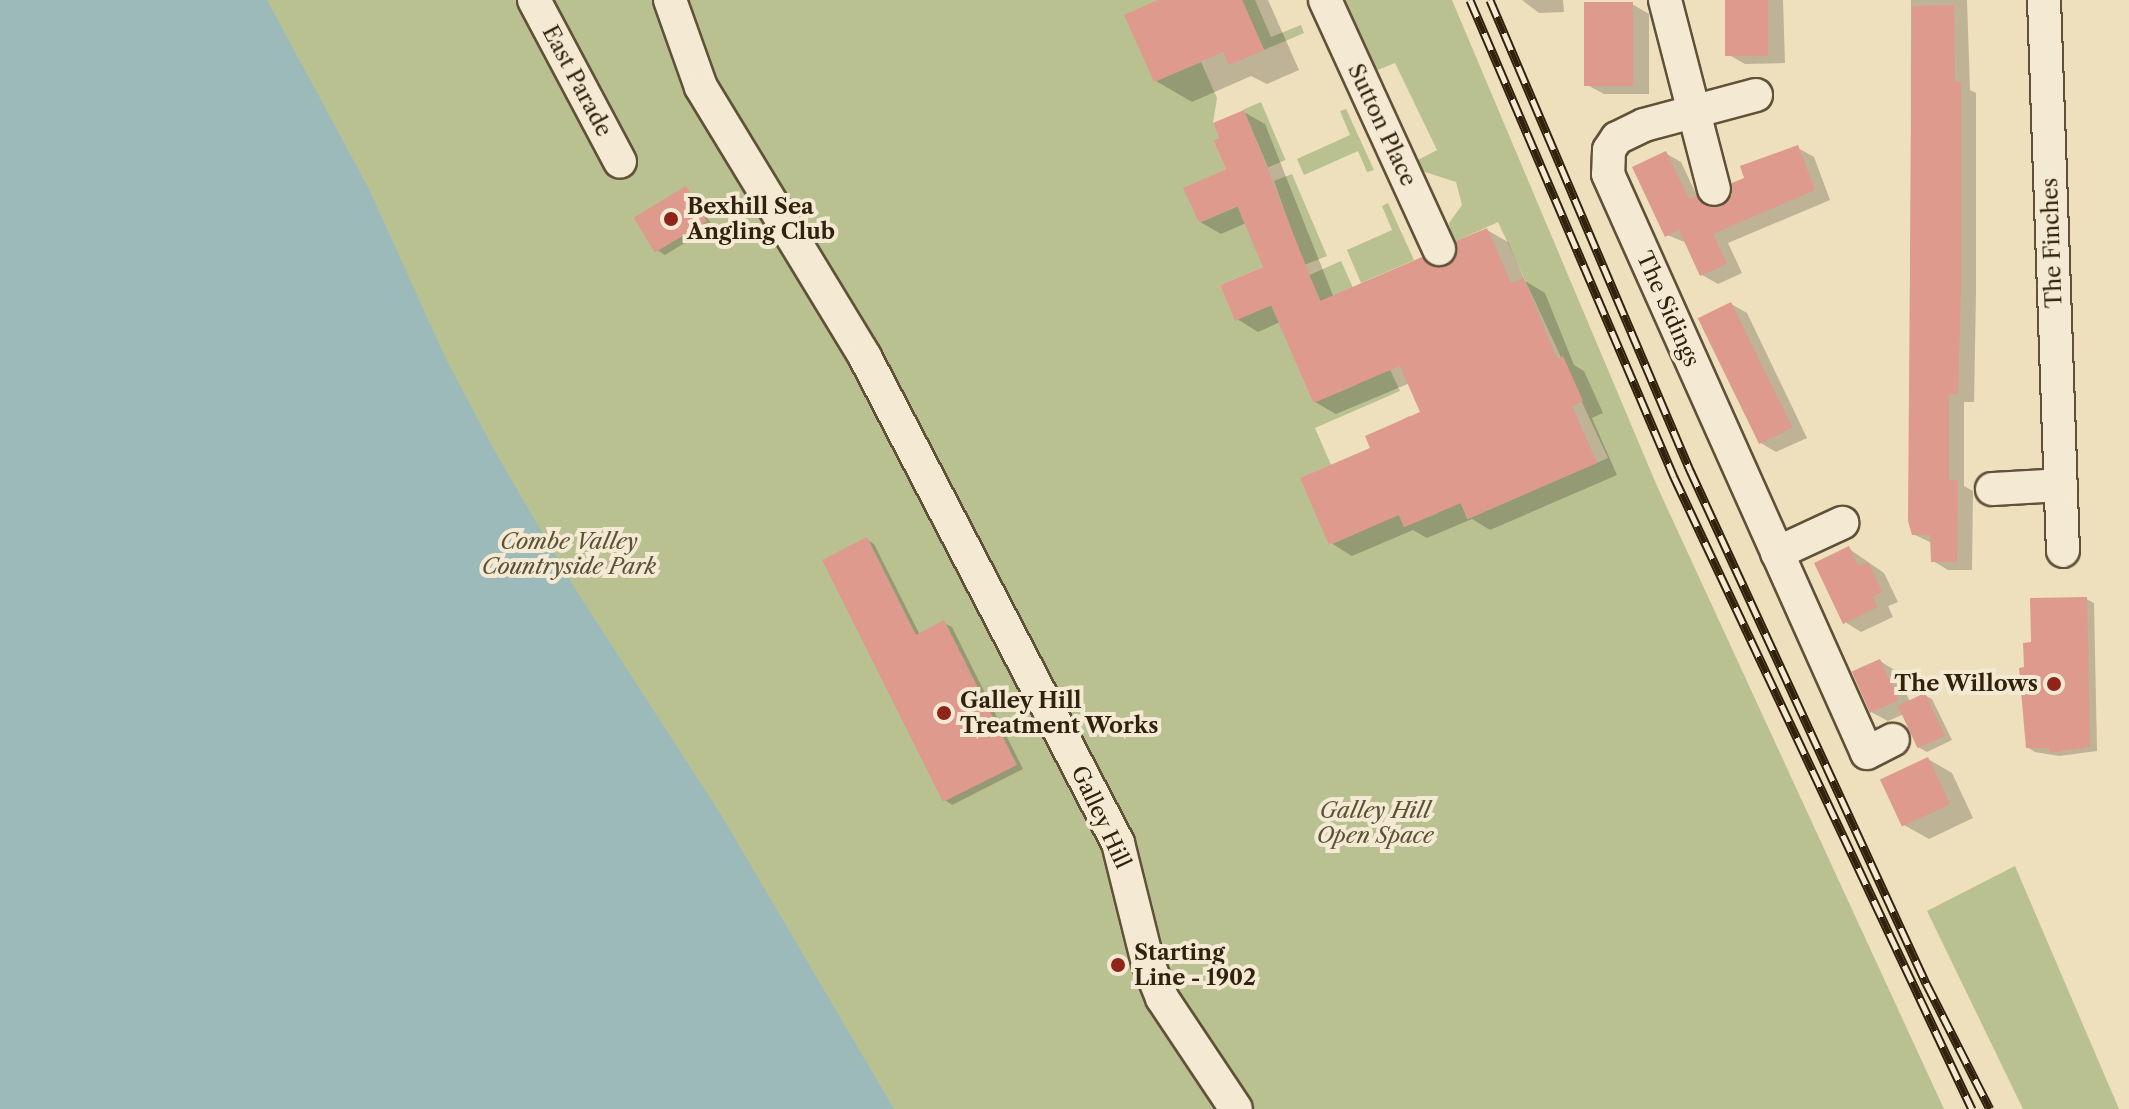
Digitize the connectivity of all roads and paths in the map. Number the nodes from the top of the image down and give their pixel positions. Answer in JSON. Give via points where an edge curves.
{"nodes":[{"id":1,"x":534,"y":0,"type":"edge"},
{"id":2,"x":670,"y":0,"type":"edge"},
{"id":3,"x":1325,"y":0,"type":"edge"},
{"id":4,"x":1665,"y":0,"type":"edge"},
{"id":5,"x":2044,"y":0,"type":"edge"},
{"id":6,"x":1756,"y":95,"type":"dead end"},
{"id":7,"x":1693,"y":112,"type":"junction"},
{"id":8,"x":620,"y":162,"type":"dead end"},
{"id":9,"x":1714,"y":189,"type":"dead end"},
{"id":10,"x":1439,"y":249,"type":"dead end"},
{"id":11,"x":2061,"y":485,"type":"junction"},
{"id":12,"x":1992,"y":489,"type":"dead end"},
{"id":13,"x":1842,"y":523,"type":"dead end"},
{"id":14,"x":2063,"y":551,"type":"dead end"},
{"id":15,"x":1777,"y":553,"type":"junction"},
{"id":16,"x":1893,"y":740,"type":"dead end"},
{"id":17,"x":1236,"y":1109,"type":"edge"}],
"edges":[{"from":1,"to":8,"type":"street","name":"East Parade"},
{"from":2,"to":17,"type":"street","name":"Galley Hill","via":[[701,87],[865,357],[1118,843],[1162,998]]},
{"from":3,"to":10,"type":"street","name":"Sutton Place"},
{"from":4,"to":7,"type":"street"},
{"from":5,"to":11,"type":"street","name":"The Finches"},
{"from":6,"to":7,"type":"street"},
{"from":7,"to":9,"type":"street"},
{"from":7,"to":15,"type":"street","name":"The Sidings","via":[[1617,138],[1609,150],[1608,174]]},
{"from":11,"to":12,"type":"street"},
{"from":11,"to":14,"type":"street","name":"The Finches"},
{"from":13,"to":15,"type":"street"},
{"from":15,"to":16,"type":"street","name":"The Sidings","via":[[1867,753]]}]}
